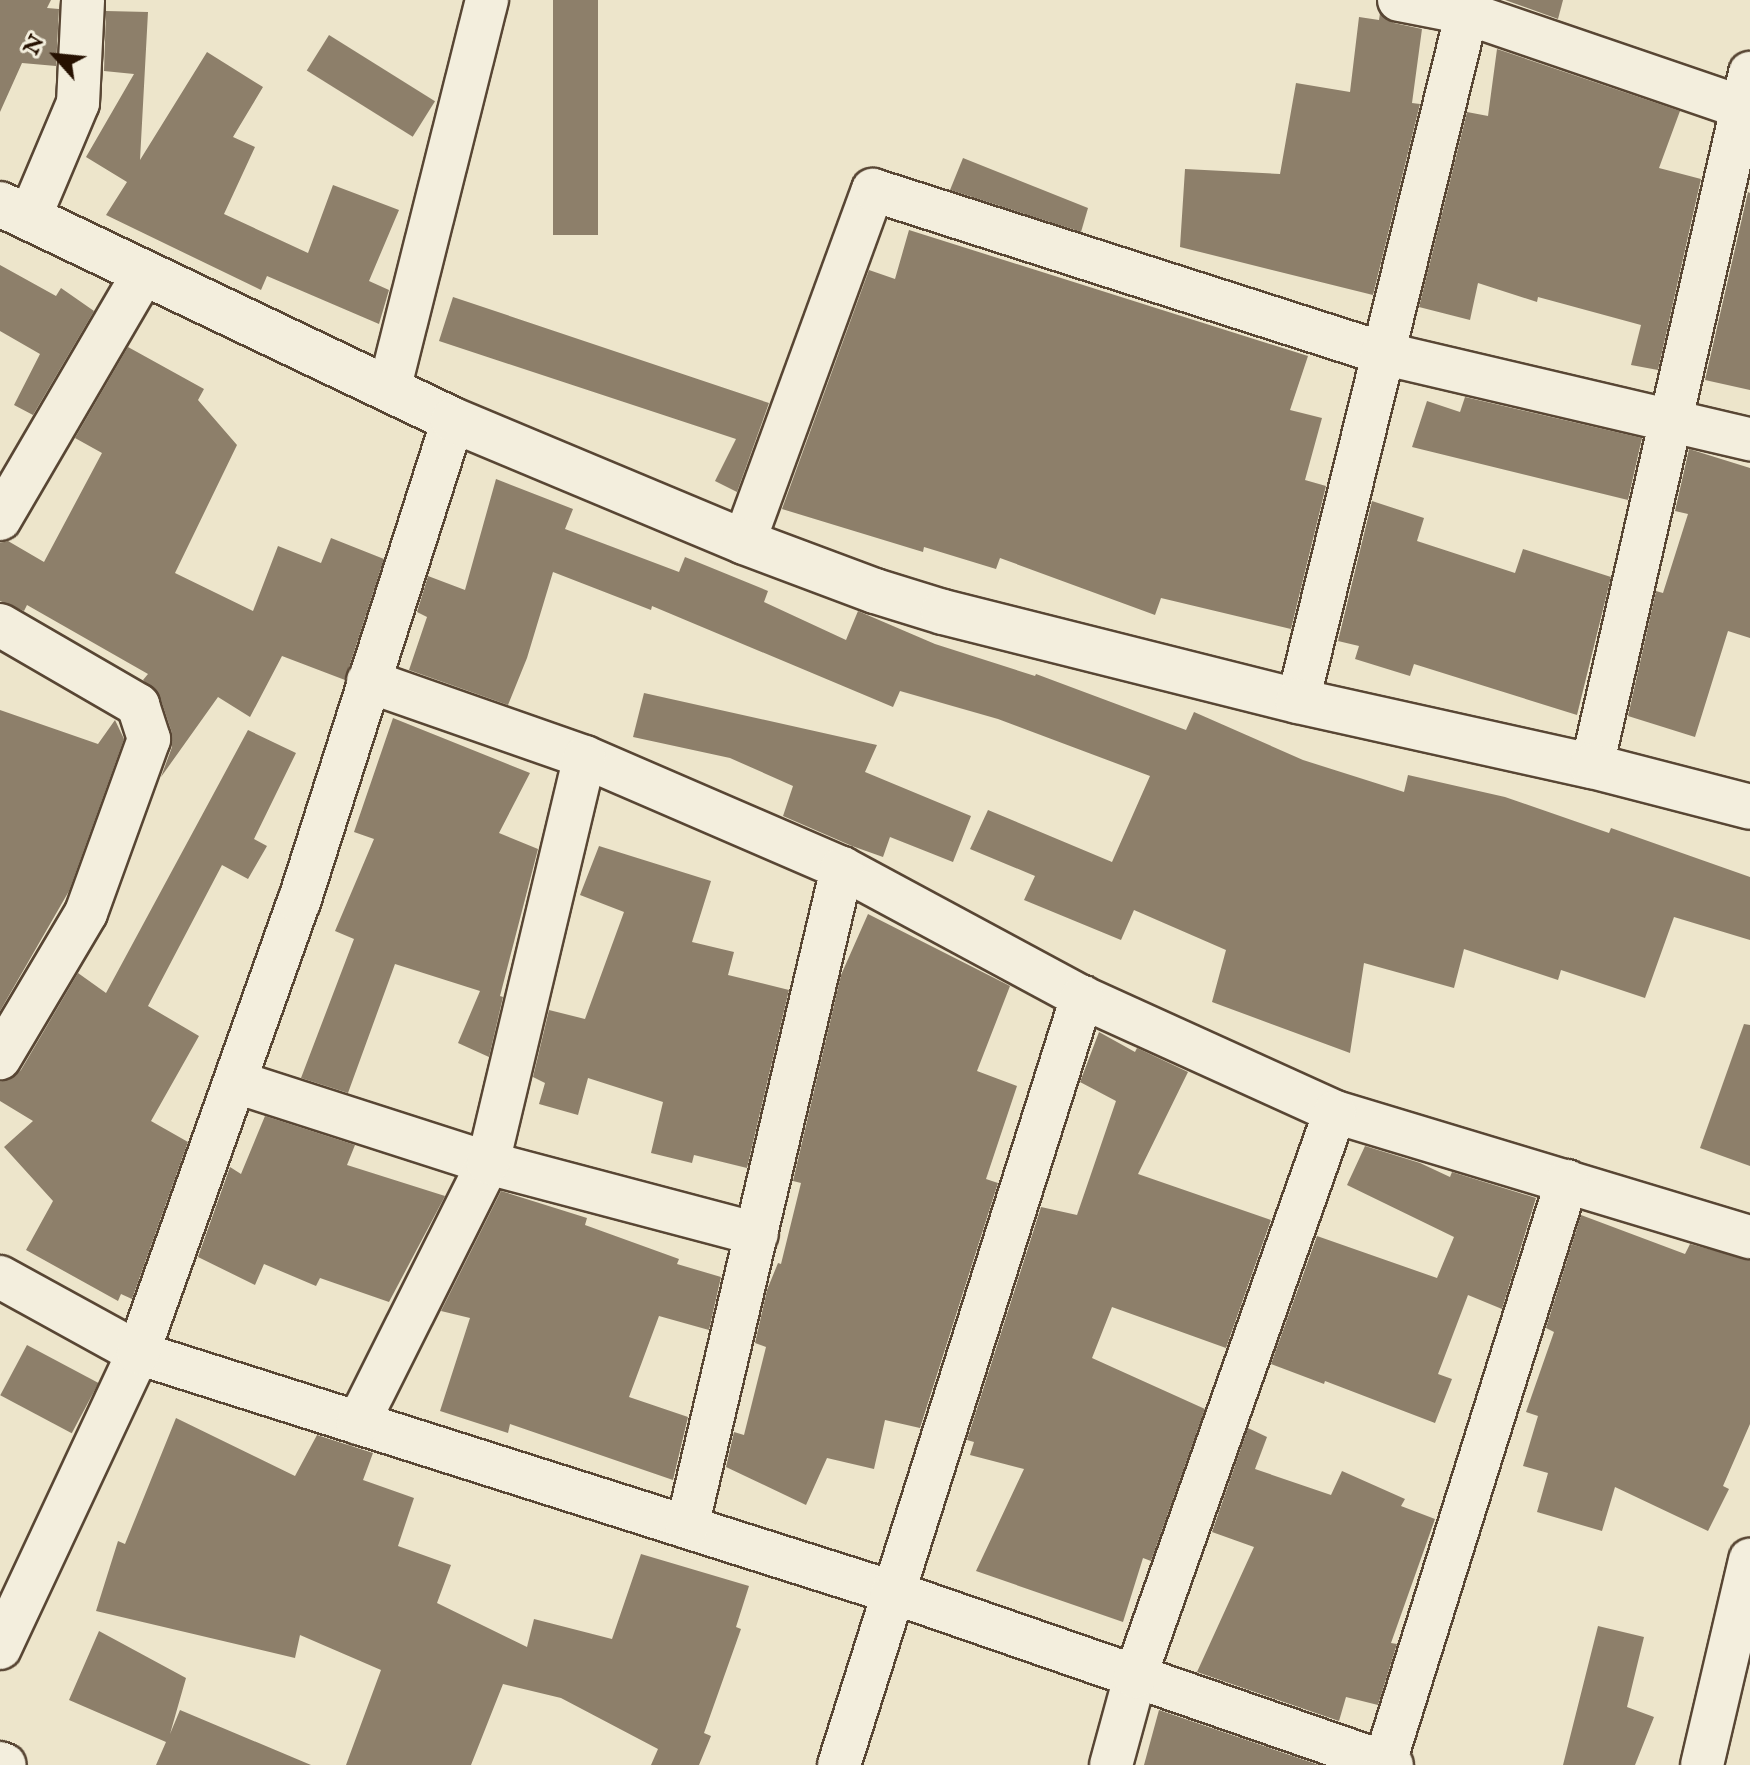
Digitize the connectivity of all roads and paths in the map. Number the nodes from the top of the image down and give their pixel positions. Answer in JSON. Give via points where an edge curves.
{"nodes":[{"id":1,"x":83,"y":0,"type":"edge"},
{"id":2,"x":487,"y":0,"type":"edge"},
{"id":3,"x":1399,"y":0,"type":"edge"},
{"id":4,"x":1468,"y":6,"type":"edge"},
{"id":5,"x":1747,"y":97,"type":"edge"},
{"id":6,"x":15,"y":212,"type":"edge"},
{"id":7,"x":144,"y":273,"type":"junction"},
{"id":8,"x":1382,"y":353,"type":"junction"},
{"id":9,"x":389,"y":390,"type":"junction"},
{"id":10,"x":453,"y":420,"type":"junction"},
{"id":11,"x":1670,"y":420,"type":"junction"},
{"id":12,"x":1750,"y":439,"type":"edge"},
{"id":13,"x":0,"y":519,"type":"edge"},
{"id":14,"x":744,"y":542,"type":"junction"},
{"id":15,"x":0,"y":625,"type":"edge"},
{"id":16,"x":368,"y":681,"type":"junction"},
{"id":17,"x":1298,"y":701,"type":"junction"},
{"id":18,"x":585,"y":757,"type":"junction"},
{"id":19,"x":1592,"y":766,"type":"junction"},
{"id":20,"x":1750,"y":807,"type":"edge"},
{"id":21,"x":842,"y":868,"type":"junction"},
{"id":22,"x":1082,"y":997,"type":"junction"},
{"id":23,"x":0,"y":1058,"type":"edge"},
{"id":24,"x":236,"y":1082,"type":"junction"},
{"id":25,"x":1335,"y":1112,"type":"junction"},
{"id":26,"x":488,"y":1163,"type":"junction"},
{"id":27,"x":1567,"y":1181,"type":"junction"},
{"id":28,"x":757,"y":1234,"type":"junction"},
{"id":29,"x":1750,"y":1237,"type":"edge"},
{"id":30,"x":0,"y":1277,"type":"edge"},
{"id":31,"x":138,"y":1353,"type":"junction"},
{"id":32,"x":358,"y":1423,"type":"junction"},
{"id":33,"x":687,"y":1527,"type":"junction"},
{"id":34,"x":1750,"y":1560,"type":"edge"},
{"id":35,"x":892,"y":1592,"type":"junction"},
{"id":36,"x":0,"y":1648,"type":"edge"},
{"id":37,"x":1135,"y":1677,"type":"junction"},
{"id":38,"x":1386,"y":1764,"type":"edge"},
{"id":39,"x":839,"y":1765,"type":"edge"},
{"id":40,"x":1111,"y":1765,"type":"edge"},
{"id":41,"x":1702,"y":1765,"type":"edge"}],
"edges":[{"from":1,"to":6,"type":"street","via":[[78,103]]},
{"from":2,"to":9,"type":"street"},
{"from":3,"to":4,"type":"street"},
{"from":4,"to":5,"type":"street"},
{"from":4,"to":8,"type":"street"},
{"from":5,"to":11,"type":"street"},
{"from":6,"to":7,"type":"main road"},
{"from":7,"to":9,"type":"main road"},
{"from":7,"to":13,"type":"street"},
{"from":8,"to":11,"type":"street"},
{"from":8,"to":14,"type":"street","via":[[873,190]]},
{"from":8,"to":17,"type":"street"},
{"from":9,"to":10,"type":"main road"},
{"from":10,"to":14,"type":"main road"},
{"from":10,"to":16,"type":"street"},
{"from":11,"to":12,"type":"street"},
{"from":11,"to":19,"type":"street"},
{"from":14,"to":17,"type":"main road","via":[[943,612]]},
{"from":15,"to":23,"type":"street","via":[[138,705],[149,739],[86,913]]},
{"from":16,"to":18,"type":"street"},
{"from":16,"to":24,"type":"street"},
{"from":17,"to":19,"type":"main road"},
{"from":18,"to":21,"type":"street"},
{"from":18,"to":26,"type":"street"},
{"from":19,"to":20,"type":"main road"},
{"from":21,"to":22,"type":"street"},
{"from":21,"to":28,"type":"street"},
{"from":22,"to":25,"type":"street"},
{"from":22,"to":35,"type":"street"},
{"from":24,"to":26,"type":"street"},
{"from":24,"to":31,"type":"street"},
{"from":25,"to":27,"type":"street"},
{"from":25,"to":37,"type":"street"},
{"from":26,"to":28,"type":"street"},
{"from":26,"to":32,"type":"street"},
{"from":27,"to":29,"type":"street"},
{"from":27,"to":38,"type":"street"},
{"from":28,"to":33,"type":"street"},
{"from":30,"to":31,"type":"street"},
{"from":31,"to":32,"type":"street"},
{"from":31,"to":36,"type":"street"},
{"from":32,"to":33,"type":"street"},
{"from":33,"to":35,"type":"street"},
{"from":34,"to":41,"type":"street"},
{"from":35,"to":37,"type":"street"},
{"from":35,"to":39,"type":"street"},
{"from":37,"to":38,"type":"street"},
{"from":37,"to":40,"type":"street"}]}
